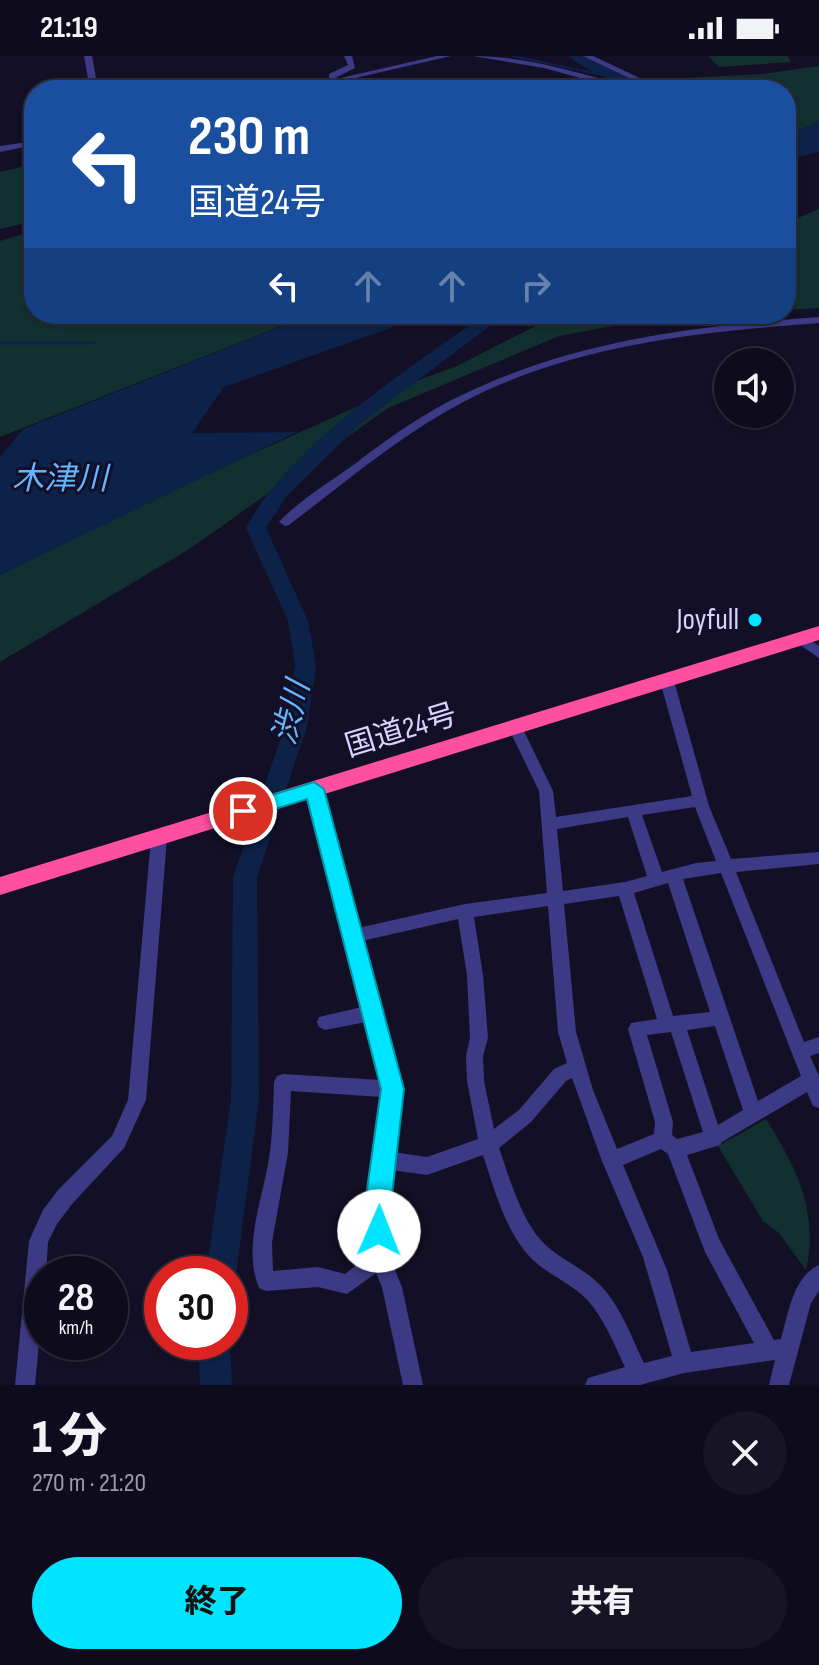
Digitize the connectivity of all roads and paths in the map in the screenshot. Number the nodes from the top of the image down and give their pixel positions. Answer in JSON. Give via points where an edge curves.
{"nodes":[{"id":1,"x":88,"y":56,"type":"edge"},
{"id":2,"x":348,"y":56,"type":"edge"},
{"id":3,"x":447,"y":56,"type":"edge"},
{"id":4,"x":477,"y":56,"type":"edge"},
{"id":5,"x":532,"y":56,"type":"edge"},
{"id":6,"x":587,"y":56,"type":"edge"},
{"id":7,"x":524,"y":62,"type":"junction"},
{"id":8,"x":92,"y":80,"type":"edge"},
{"id":9,"x":325,"y":80,"type":"edge"},
{"id":10,"x":338,"y":80,"type":"edge"},
{"id":11,"x":603,"y":80,"type":"edge"},
{"id":12,"x":640,"y":80,"type":"edge"},
{"id":13,"x":24,"y":145,"type":"edge"},
{"id":14,"x":0,"y":149,"type":"edge"},
{"id":15,"x":819,"y":320,"type":"edge"},
{"id":16,"x":796,"y":322,"type":"edge"},
{"id":17,"x":775,"y":324,"type":"edge"},
{"id":18,"x":285,"y":522,"type":"dead end"},
{"id":19,"x":810,"y":636,"type":"edge"},
{"id":20,"x":819,"y":653,"type":"edge"},
{"id":21,"x":667,"y":681,"type":"junction"},
{"id":22,"x":515,"y":727,"type":"junction"},
{"id":23,"x":314,"y":789,"type":"junction"},
{"id":24,"x":701,"y":800,"type":"junction"},
{"id":25,"x":633,"y":809,"type":"junction"},
{"id":26,"x":548,"y":824,"type":"junction"},
{"id":27,"x":159,"y":838,"type":"junction"},
{"id":28,"x":819,"y":858,"type":"edge"},
{"id":29,"x":725,"y":866,"type":"junction"},
{"id":30,"x":664,"y":876,"type":"junction"},
{"id":31,"x":0,"y":886,"type":"edge"},
{"id":32,"x":625,"y":889,"type":"junction"},
{"id":33,"x":555,"y":900,"type":"junction"},
{"id":34,"x":465,"y":911,"type":"junction"},
{"id":35,"x":352,"y":936,"type":"junction"},
{"id":36,"x":374,"y":1013,"type":"junction"},
{"id":37,"x":721,"y":1018,"type":"junction"},
{"id":38,"x":325,"y":1022,"type":"dead end"},
{"id":39,"x":672,"y":1024,"type":"junction"},
{"id":40,"x":819,"y":1045,"type":"edge"},
{"id":41,"x":801,"y":1051,"type":"junction"},
{"id":42,"x":576,"y":1067,"type":"junction"},
{"id":43,"x":811,"y":1078,"type":"junction"},
{"id":44,"x":392,"y":1089,"type":"junction"},
{"id":45,"x":819,"y":1100,"type":"edge"},
{"id":46,"x":753,"y":1114,"type":"junction"},
{"id":47,"x":714,"y":1139,"type":"junction"},
{"id":48,"x":491,"y":1143,"type":"junction"},
{"id":49,"x":668,"y":1144,"type":"junction"},
{"id":50,"x":384,"y":1160,"type":"junction"},
{"id":51,"x":611,"y":1161,"type":"junction"},
{"id":52,"x":380,"y":1258,"type":"junction"},
{"id":53,"x":819,"y":1275,"type":"edge"},
{"id":54,"x":780,"y":1350,"type":"junction"},
{"id":55,"x":684,"y":1363,"type":"junction"},
{"id":56,"x":639,"y":1375,"type":"junction"},
{"id":57,"x":25,"y":1385,"type":"edge"},
{"id":58,"x":413,"y":1385,"type":"edge"},
{"id":59,"x":595,"y":1385,"type":"edge"},
{"id":60,"x":779,"y":1385,"type":"edge"}],
"edges":[{"from":1,"to":8,"type":"street"},
{"from":2,"to":9,"type":"street","via":[[352,66]]},
{"from":3,"to":10,"type":"street"},
{"from":4,"to":7,"type":"street"},
{"from":5,"to":7,"type":"street"},
{"from":6,"to":12,"type":"street"},
{"from":7,"to":11,"type":"street"},
{"from":13,"to":14,"type":"street"},
{"from":15,"to":16,"type":"street"},
{"from":17,"to":18,"type":"street","via":[[697,331],[562,357],[463,398]]},
{"from":19,"to":20,"type":"street"},
{"from":19,"to":21,"type":"highway","name":"国道24号"},
{"from":21,"to":22,"type":"highway","name":"国道24号"},
{"from":21,"to":24,"type":"street"},
{"from":22,"to":23,"type":"highway","name":"国道24号"},
{"from":22,"to":26,"type":"street","via":[[546,791]]},
{"from":23,"to":27,"type":"highway","name":"国道24号"},
{"from":23,"to":35,"type":"street"},
{"from":24,"to":25,"type":"street"},
{"from":24,"to":29,"type":"street"},
{"from":25,"to":26,"type":"street"},
{"from":25,"to":30,"type":"street"},
{"from":26,"to":33,"type":"street"},
{"from":27,"to":31,"type":"highway","name":"国道24号"},
{"from":27,"to":57,"type":"street","via":[[137,1100],[118,1142],[65,1197],[39,1241]]},
{"from":28,"to":29,"type":"street"},
{"from":29,"to":30,"type":"street"},
{"from":29,"to":41,"type":"street"},
{"from":30,"to":32,"type":"street"},
{"from":30,"to":37,"type":"street"},
{"from":32,"to":33,"type":"street"},
{"from":32,"to":39,"type":"street"},
{"from":33,"to":34,"type":"street"},
{"from":33,"to":42,"type":"street","via":[[567,1032]]},
{"from":34,"to":35,"type":"street"},
{"from":34,"to":48,"type":"street","via":[[479,1038],[474,1047],[476,1085]]},
{"from":35,"to":36,"type":"street"},
{"from":36,"to":38,"type":"street"},
{"from":36,"to":44,"type":"street"},
{"from":37,"to":39,"type":"street"},
{"from":37,"to":46,"type":"street"},
{"from":39,"to":47,"type":"street"},
{"from":39,"to":49,"type":"street","via":[[637,1029]]},
{"from":40,"to":41,"type":"street"},
{"from":41,"to":43,"type":"street"},
{"from":42,"to":48,"type":"street","via":[[560,1075],[525,1116]]},
{"from":42,"to":51,"type":"street"},
{"from":43,"to":45,"type":"street"},
{"from":43,"to":46,"type":"street"},
{"from":44,"to":50,"type":"street"},
{"from":44,"to":52,"type":"street","via":[[283,1082],[276,1176],[268,1198],[261,1268],[266,1281],[318,1277],[347,1284]]},
{"from":46,"to":47,"type":"street"},
{"from":47,"to":49,"type":"street"},
{"from":48,"to":50,"type":"street","via":[[427,1166]]},
{"from":48,"to":56,"type":"street","via":[[528,1239],[554,1268],[590,1290],[615,1325]]},
{"from":49,"to":51,"type":"street"},
{"from":49,"to":54,"type":"street","via":[[712,1245]]},
{"from":50,"to":52,"type":"street","via":[[377,1204]]},
{"from":51,"to":55,"type":"street","via":[[654,1259]]},
{"from":52,"to":58,"type":"street","via":[[392,1287]]},
{"from":53,"to":54,"type":"street","via":[[802,1298]]},
{"from":54,"to":55,"type":"street"},
{"from":54,"to":60,"type":"street"},
{"from":55,"to":56,"type":"street"},
{"from":56,"to":59,"type":"street"}]}
